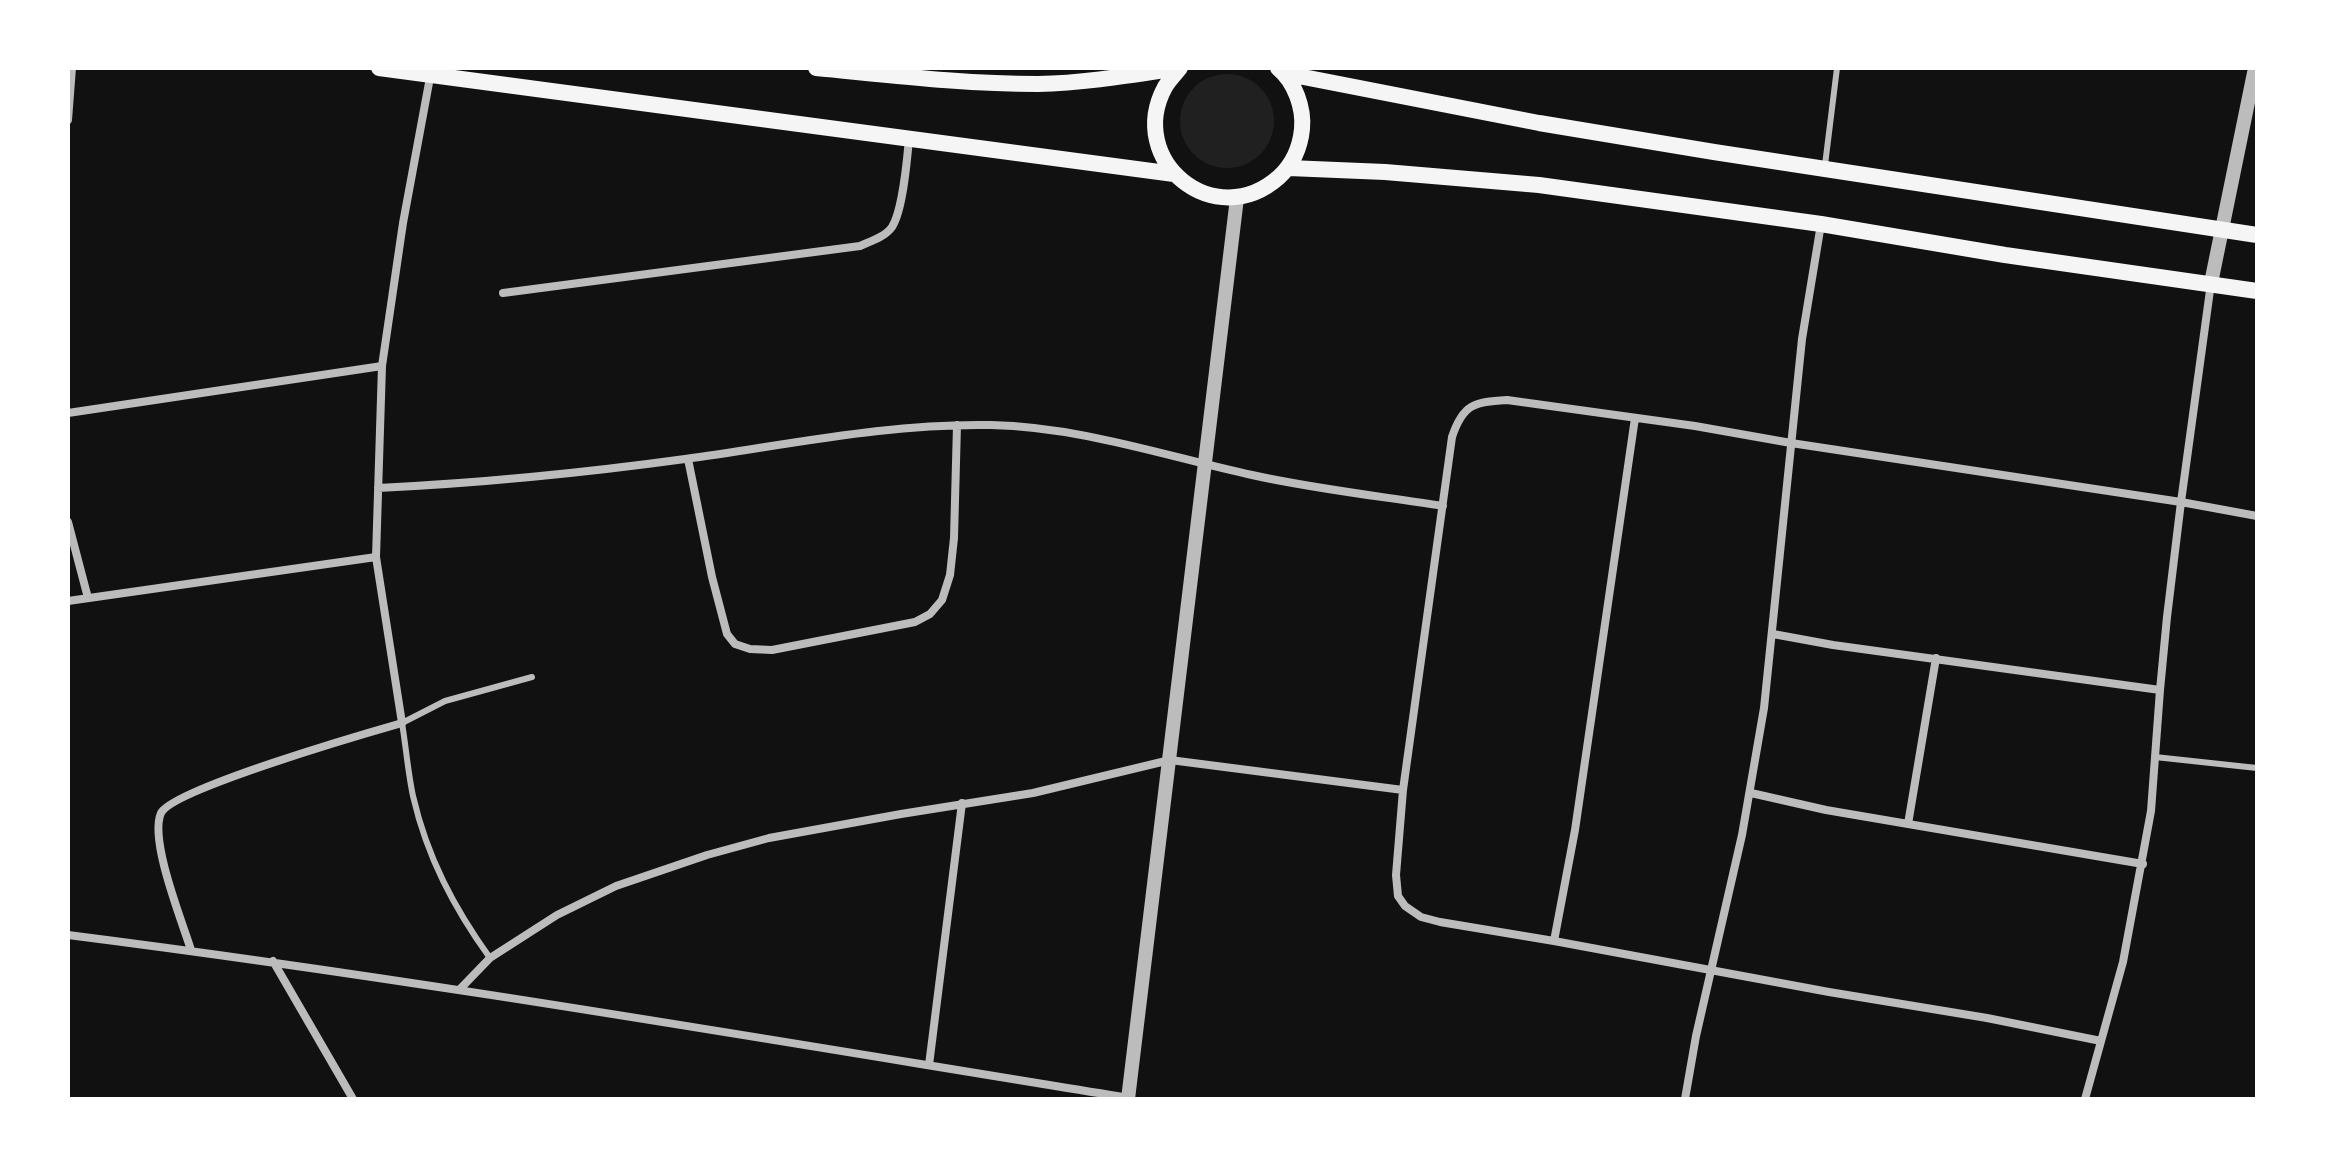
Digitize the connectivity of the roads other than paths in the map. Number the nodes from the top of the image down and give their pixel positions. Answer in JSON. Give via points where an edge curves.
{"nodes":[{"id":1,"x":72,"y":68,"type":"edge"},
{"id":2,"x":379,"y":68,"type":"edge"},
{"id":3,"x":816,"y":68,"type":"edge"},
{"id":4,"x":1180,"y":68,"type":"edge"},
{"id":5,"x":1837,"y":68,"type":"edge"},
{"id":6,"x":2255,"y":68,"type":"edge"},
{"id":7,"x":1280,"y":70,"type":"edge"},
{"id":8,"x":431,"y":72,"type":"edge"},
{"id":9,"x":68,"y":120,"type":"edge"},
{"id":10,"x":909,"y":139,"type":"junction"},
{"id":11,"x":1289,"y":168,"type":"junction"},
{"id":12,"x":1824,"y":169,"type":"junction"},
{"id":13,"x":1174,"y":174,"type":"junction"},
{"id":14,"x":1237,"y":198,"type":"junction"},
{"id":15,"x":1821,"y":224,"type":"junction"},
{"id":16,"x":2222,"y":229,"type":"junction"},
{"id":17,"x":2257,"y":235,"type":"edge"},
{"id":18,"x":2211,"y":283,"type":"junction"},
{"id":19,"x":2257,"y":291,"type":"edge"},
{"id":20,"x":503,"y":293,"type":"dead end"},
{"id":21,"x":382,"y":366,"type":"junction"},
{"id":22,"x":68,"y":413,"type":"edge"},
{"id":23,"x":1635,"y":418,"type":"junction"},
{"id":24,"x":957,"y":425,"type":"junction"},
{"id":25,"x":1791,"y":443,"type":"junction"},
{"id":26,"x":688,"y":459,"type":"junction"},
{"id":27,"x":1205,"y":462,"type":"junction"},
{"id":28,"x":378,"y":488,"type":"junction"},
{"id":29,"x":2181,"y":502,"type":"junction"},
{"id":30,"x":1443,"y":506,"type":"junction"},
{"id":31,"x":2257,"y":516,"type":"edge"},
{"id":32,"x":68,"y":522,"type":"edge"},
{"id":33,"x":376,"y":557,"type":"junction"},
{"id":34,"x":88,"y":598,"type":"junction"},
{"id":35,"x":68,"y":601,"type":"edge"},
{"id":36,"x":1773,"y":634,"type":"junction"},
{"id":37,"x":1936,"y":658,"type":"junction"},
{"id":38,"x":532,"y":677,"type":"dead end"},
{"id":39,"x":2160,"y":690,"type":"junction"},
{"id":40,"x":402,"y":723,"type":"junction"},
{"id":41,"x":2155,"y":757,"type":"junction"},
{"id":42,"x":1170,"y":760,"type":"junction"},
{"id":43,"x":2257,"y":768,"type":"edge"},
{"id":44,"x":1403,"y":790,"type":"junction"},
{"id":45,"x":1751,"y":793,"type":"junction"},
{"id":46,"x":962,"y":803,"type":"junction"},
{"id":47,"x":1908,"y":824,"type":"junction"},
{"id":48,"x":2143,"y":864,"type":"junction"},
{"id":49,"x":68,"y":935,"type":"edge"},
{"id":50,"x":1554,"y":941,"type":"junction"},
{"id":51,"x":191,"y":950,"type":"junction"},
{"id":52,"x":490,"y":958,"type":"junction"},
{"id":53,"x":273,"y":961,"type":"junction"},
{"id":54,"x":1711,"y":970,"type":"junction"},
{"id":55,"x":460,"y":989,"type":"junction"},
{"id":56,"x":2101,"y":1041,"type":"junction"},
{"id":57,"x":929,"y":1065,"type":"junction"},
{"id":58,"x":1128,"y":1098,"type":"edge"},
{"id":59,"x":353,"y":1099,"type":"edge"},
{"id":60,"x":1134,"y":1099,"type":"edge"},
{"id":61,"x":1685,"y":1099,"type":"edge"},
{"id":62,"x":2085,"y":1099,"type":"edge"}],
"edges":[{"from":1,"to":9,"type":"street"},
{"from":2,"to":8,"type":"main road"},
{"from":3,"to":4,"type":"main road","via":[[1039,84]]},
{"from":4,"to":13,"type":"main road","via":[[1165,86],[1155,131]]},
{"from":5,"to":12,"type":"lane"},
{"from":6,"to":16,"type":"street"},
{"from":7,"to":11,"type":"main road","via":[[1297,94],[1303,119],[1300,145]]},
{"from":7,"to":12,"type":"main road","via":[[1539,123]]},
{"from":8,"to":10,"type":"main road"},
{"from":8,"to":21,"type":"street"},
{"from":10,"to":13,"type":"main road"},
{"from":10,"to":20,"type":"street","via":[[893,226],[860,246]]},
{"from":11,"to":14,"type":"main road","via":[[1266,188]]},
{"from":11,"to":15,"type":"main road","via":[[1539,185]]},
{"from":12,"to":16,"type":"main road"},
{"from":13,"to":14,"type":"main road","via":[[1203,193]]},
{"from":14,"to":27,"type":"street"},
{"from":15,"to":18,"type":"main road"},
{"from":15,"to":25,"type":"street"},
{"from":16,"to":17,"type":"main road"},
{"from":16,"to":18,"type":"street"},
{"from":18,"to":19,"type":"main road"},
{"from":18,"to":29,"type":"street"},
{"from":21,"to":22,"type":"street"},
{"from":21,"to":28,"type":"street"},
{"from":23,"to":25,"type":"street"},
{"from":23,"to":30,"type":"street","via":[[1507,400],[1468,407],[1452,437]]},
{"from":23,"to":50,"type":"street"},
{"from":24,"to":26,"type":"street"},
{"from":24,"to":26,"type":"street","via":[[954,538],[942,600],[915,622],[772,650],[735,644],[727,634]]},
{"from":24,"to":27,"type":"street","via":[[1046,428]]},
{"from":25,"to":29,"type":"street"},
{"from":25,"to":36,"type":"street"},
{"from":26,"to":28,"type":"street","via":[[469,484]]},
{"from":27,"to":30,"type":"street","via":[[1252,475]]},
{"from":27,"to":42,"type":"street"},
{"from":28,"to":33,"type":"street"},
{"from":29,"to":31,"type":"street"},
{"from":29,"to":39,"type":"street"},
{"from":30,"to":44,"type":"street"},
{"from":32,"to":34,"type":"street"},
{"from":33,"to":34,"type":"street"},
{"from":33,"to":40,"type":"street"},
{"from":34,"to":35,"type":"street"},
{"from":36,"to":37,"type":"street"},
{"from":36,"to":45,"type":"street"},
{"from":37,"to":39,"type":"street"},
{"from":37,"to":47,"type":"street"},
{"from":38,"to":40,"type":"lane","via":[[445,701]]},
{"from":39,"to":41,"type":"street"},
{"from":40,"to":51,"type":"street","via":[[276,762],[181,797],[162,811],[160,849]]},
{"from":40,"to":52,"type":"lane","via":[[413,797],[438,872]]},
{"from":41,"to":43,"type":"lane"},
{"from":41,"to":48,"type":"street"},
{"from":42,"to":44,"type":"street"},
{"from":42,"to":46,"type":"street","via":[[1033,793]]},
{"from":42,"to":58,"type":"street"},
{"from":44,"to":50,"type":"street","via":[[1396,875],[1405,906],[1440,922]]},
{"from":45,"to":47,"type":"street"},
{"from":45,"to":54,"type":"street"},
{"from":46,"to":52,"type":"street","via":[[707,855],[616,886],[557,915]]},
{"from":46,"to":57,"type":"street"},
{"from":47,"to":48,"type":"street"},
{"from":48,"to":56,"type":"street"},
{"from":49,"to":51,"type":"street"},
{"from":50,"to":54,"type":"street"},
{"from":51,"to":53,"type":"street"},
{"from":52,"to":55,"type":"street"},
{"from":53,"to":55,"type":"street"},
{"from":53,"to":59,"type":"street"},
{"from":54,"to":56,"type":"street"},
{"from":54,"to":61,"type":"street"},
{"from":55,"to":57,"type":"street"},
{"from":56,"to":62,"type":"street"},
{"from":57,"to":58,"type":"street"},
{"from":58,"to":60,"type":"street"}]}
